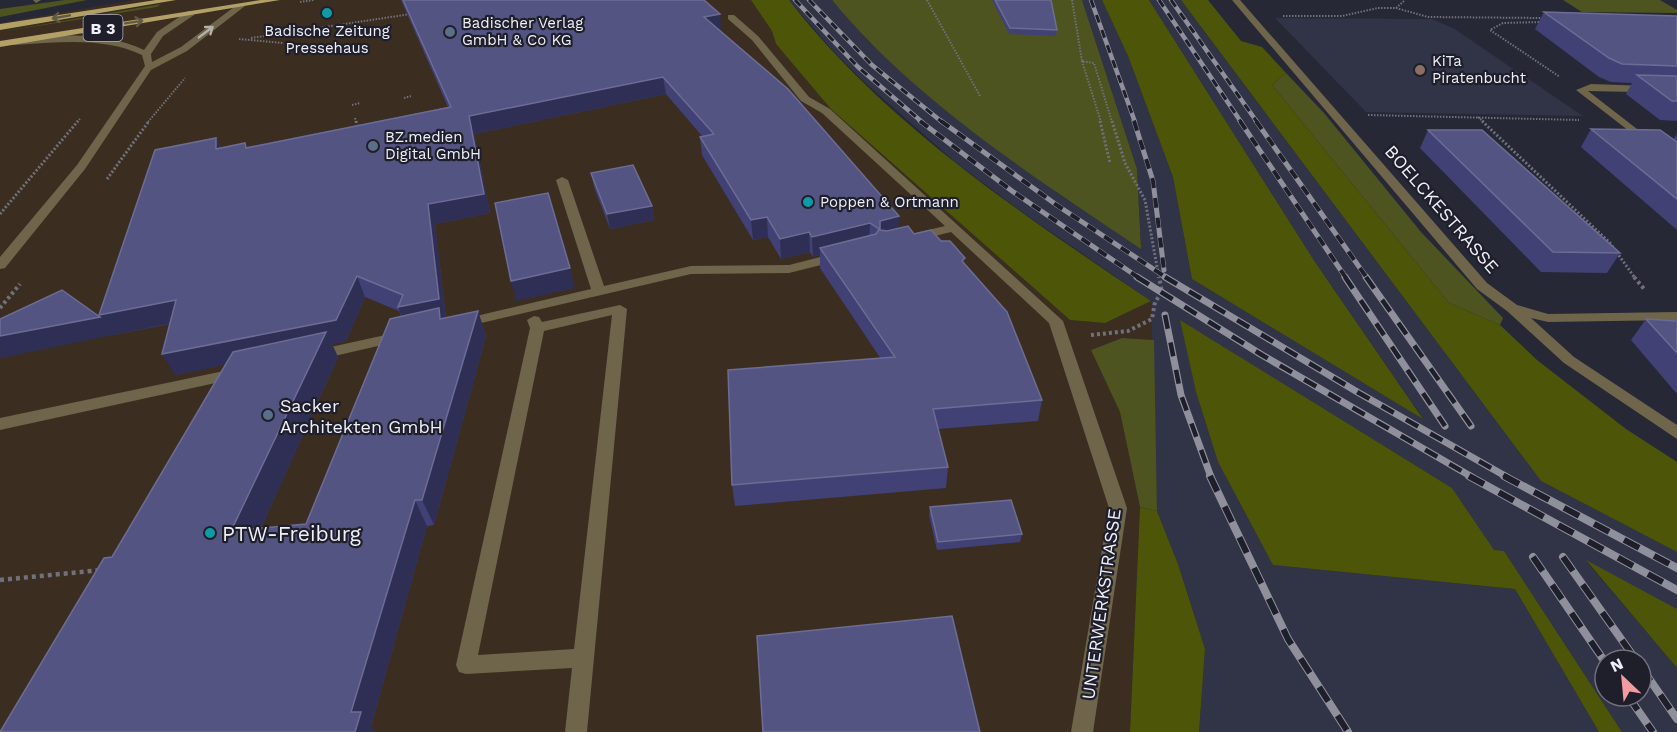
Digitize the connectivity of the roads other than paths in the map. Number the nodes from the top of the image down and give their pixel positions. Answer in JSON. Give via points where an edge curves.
{"nodes":[{"id":1,"x":141,"y":0,"type":"edge"},
{"id":2,"x":172,"y":0,"type":"edge"},
{"id":3,"x":214,"y":0,"type":"edge"},
{"id":4,"x":276,"y":0,"type":"edge"},
{"id":5,"x":1236,"y":0,"type":"edge"},
{"id":6,"x":245,"y":3,"type":"edge"},
{"id":7,"x":118,"y":7,"type":"junction"},
{"id":8,"x":191,"y":14,"type":"junction"},
{"id":9,"x":731,"y":16,"type":"dead end"},
{"id":10,"x":0,"y":27,"type":"edge"},
{"id":11,"x":14,"y":42,"type":"junction"},
{"id":12,"x":0,"y":44,"type":"edge"},
{"id":13,"x":146,"y":54,"type":"junction"},
{"id":14,"x":148,"y":68,"type":"junction"},
{"id":15,"x":1677,"y":90,"type":"edge"},
{"id":16,"x":1677,"y":165,"type":"edge"},
{"id":17,"x":562,"y":180,"type":"dead end"},
{"id":18,"x":953,"y":228,"type":"junction"},
{"id":19,"x":897,"y":242,"type":"edge"},
{"id":20,"x":858,"y":252,"type":"edge"},
{"id":21,"x":0,"y":266,"type":"edge"},
{"id":22,"x":599,"y":292,"type":"junction"},
{"id":23,"x":531,"y":308,"type":"junction"},
{"id":24,"x":1512,"y":308,"type":"junction"},
{"id":25,"x":1673,"y":316,"type":"edge"},
{"id":26,"x":451,"y":326,"type":"edge"},
{"id":27,"x":537,"y":328,"type":"junction"},
{"id":28,"x":416,"y":333,"type":"edge"},
{"id":29,"x":302,"y":358,"type":"edge"},
{"id":30,"x":256,"y":369,"type":"edge"},
{"id":31,"x":0,"y":424,"type":"edge"},
{"id":32,"x":1677,"y":433,"type":"edge"},
{"id":33,"x":582,"y":658,"type":"junction"},
{"id":34,"x":576,"y":732,"type":"edge"},
{"id":35,"x":1082,"y":732,"type":"edge"}],
"edges":[{"from":1,"to":7,"type":"main road"},
{"from":2,"to":7,"type":"main road","number":"B 3"},
{"from":3,"to":8,"type":"main road"},
{"from":4,"to":6,"type":"main road","number":"B 3"},
{"from":5,"to":24,"type":"street","name":"BOELCKESTRASSE","via":[[1482,286]]},
{"from":6,"to":8,"type":"main road","number":"B 3"},
{"from":14,"to":6,"type":"street","one_way":true,"via":[[184,49]]},
{"from":7,"to":10,"type":"main road","number":"B 3","one_way":true},
{"from":11,"to":8,"type":"main road","number":"B 3","one_way":true},
{"from":8,"to":13,"type":"street","via":[[160,34]]},
{"from":9,"to":18,"type":"street","name":"UNTERWERKSTRASSE","via":[[755,38],[805,99],[826,111]]},
{"from":11,"to":12,"type":"main road","number":"B 3"},
{"from":11,"to":13,"type":"street","via":[[116,42]]},
{"from":13,"to":14,"type":"street"},
{"from":14,"to":21,"type":"street","via":[[81,167]]},
{"from":15,"to":16,"type":"street","via":[[1581,90]]},
{"from":17,"to":22,"type":"street"},
{"from":18,"to":19,"type":"street"},
{"from":18,"to":35,"type":"street","name":"UNTERWERKSTRASSE","via":[[1056,321],[1118,508]]},
{"from":20,"to":22,"type":"street","via":[[789,269],[691,270]]},
{"from":22,"to":23,"type":"street"},
{"from":23,"to":26,"type":"street"},
{"from":23,"to":27,"type":"street"},
{"from":24,"to":25,"type":"street","via":[[1548,318]]},
{"from":24,"to":32,"type":"street","name":"BOELCKESTRASSE","via":[[1569,360]]},
{"from":27,"to":33,"type":"street","via":[[620,309]]},
{"from":27,"to":33,"type":"street","via":[[466,665]]},
{"from":28,"to":29,"type":"street"},
{"from":30,"to":31,"type":"street"},
{"from":33,"to":34,"type":"street"}]}
